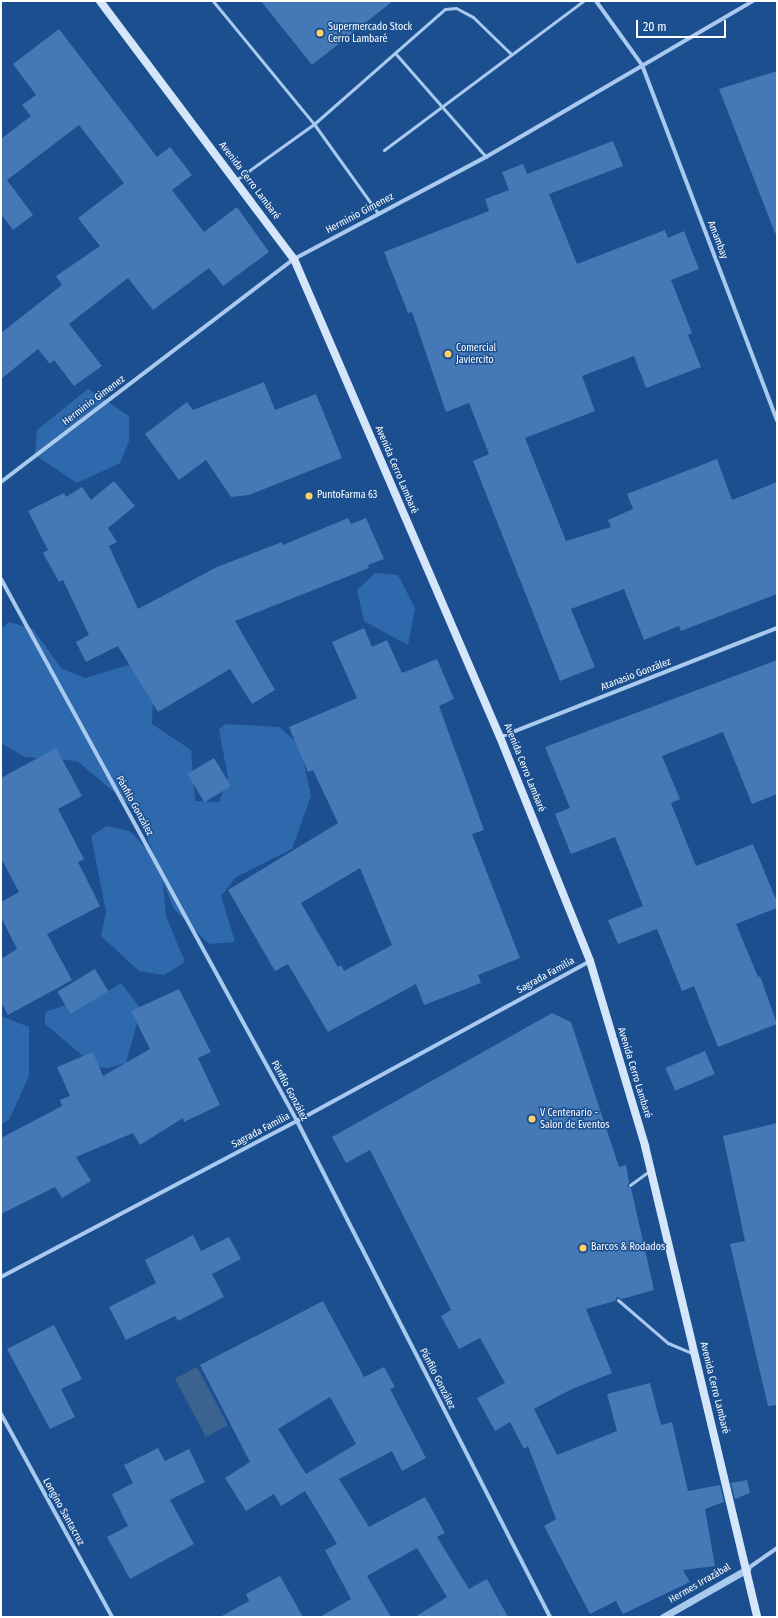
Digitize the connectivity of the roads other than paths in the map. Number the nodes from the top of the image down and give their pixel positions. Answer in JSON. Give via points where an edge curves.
{"nodes":[{"id":1,"x":100,"y":1,"type":"edge"},
{"id":2,"x":213,"y":1,"type":"edge"},
{"id":3,"x":583,"y":1,"type":"edge"},
{"id":4,"x":596,"y":1,"type":"edge"},
{"id":5,"x":753,"y":1,"type":"edge"},
{"id":6,"x":396,"y":53,"type":"junction"},
{"id":7,"x":511,"y":54,"type":"junction"},
{"id":8,"x":642,"y":65,"type":"junction"},
{"id":9,"x":443,"y":105,"type":"junction"},
{"id":10,"x":314,"y":124,"type":"junction"},
{"id":11,"x":384,"y":150,"type":"dead end"},
{"id":12,"x":486,"y":157,"type":"junction"},
{"id":13,"x":236,"y":180,"type":"junction"},
{"id":14,"x":378,"y":213,"type":"junction"},
{"id":15,"x":294,"y":259,"type":"junction"},
{"id":16,"x":777,"y":420,"type":"edge"},
{"id":17,"x":1,"y":482,"type":"edge"},
{"id":18,"x":1,"y":579,"type":"edge"},
{"id":19,"x":777,"y":628,"type":"edge"},
{"id":20,"x":500,"y":736,"type":"junction"},
{"id":21,"x":590,"y":962,"type":"junction"},
{"id":22,"x":297,"y":1121,"type":"junction"},
{"id":23,"x":650,"y":1170,"type":"junction"},
{"id":24,"x":630,"y":1186,"type":"dead end"},
{"id":25,"x":1,"y":1276,"type":"edge"},
{"id":26,"x":618,"y":1300,"type":"dead end"},
{"id":27,"x":696,"y":1354,"type":"junction"},
{"id":28,"x":1,"y":1414,"type":"edge"},
{"id":29,"x":777,"y":1548,"type":"edge"},
{"id":30,"x":747,"y":1569,"type":"junction"},
{"id":31,"x":112,"y":1617,"type":"edge"},
{"id":32,"x":550,"y":1617,"type":"edge"},
{"id":33,"x":664,"y":1617,"type":"edge"},
{"id":34,"x":757,"y":1617,"type":"edge"}],
"edges":[{"from":1,"to":13,"type":"main road","name":"Avenida Cerro Lambaré"},
{"from":2,"to":10,"type":"lane"},
{"from":3,"to":7,"type":"lane"},
{"from":4,"to":8,"type":"street","name":"Amambay"},
{"from":5,"to":8,"type":"street","name":"Herminio Gimenez"},
{"from":6,"to":7,"type":"lane","via":[[445,9],[456,8],[473,17]]},
{"from":6,"to":9,"type":"lane"},
{"from":6,"to":10,"type":"lane"},
{"from":7,"to":9,"type":"lane"},
{"from":8,"to":12,"type":"street","name":"Herminio Gimenez"},
{"from":8,"to":16,"type":"street","name":"Amambay"},
{"from":9,"to":11,"type":"lane"},
{"from":9,"to":12,"type":"lane"},
{"from":10,"to":13,"type":"lane"},
{"from":10,"to":14,"type":"lane"},
{"from":12,"to":14,"type":"street","name":"Herminio Gimenez"},
{"from":13,"to":15,"type":"main road","name":"Avenida Cerro Lambaré"},
{"from":14,"to":15,"type":"street","name":"Herminio Gimenez"},
{"from":15,"to":17,"type":"street","name":"Herminio Gimenez"},
{"from":15,"to":20,"type":"main road","name":"Avenida Cerro Lambaré"},
{"from":18,"to":22,"type":"street","name":"Pánfilo González"},
{"from":19,"to":20,"type":"street","name":"Atanasio González"},
{"from":20,"to":21,"type":"main road","name":"Avenida Cerro Lambaré"},
{"from":21,"to":22,"type":"street","name":"Sagrada Familia"},
{"from":21,"to":23,"type":"main road","name":"Avenida Cerro Lambaré"},
{"from":22,"to":25,"type":"street","name":"Sagrada Familia"},
{"from":22,"to":32,"type":"street","name":"Pánfilo González"},
{"from":23,"to":24,"type":"lane"},
{"from":23,"to":27,"type":"main road","name":"Avenida Cerro Lambaré"},
{"from":26,"to":27,"type":"lane","via":[[668,1343]]},
{"from":27,"to":30,"type":"main road","name":"Avenida Cerro Lambaré"},
{"from":28,"to":31,"type":"street","name":"Longino Santacruz"},
{"from":29,"to":30,"type":"street"},
{"from":30,"to":33,"type":"street","name":"Hermes Irrazábal"},
{"from":30,"to":34,"type":"main road","name":"Avenida Cerro Lambaré"}]}
